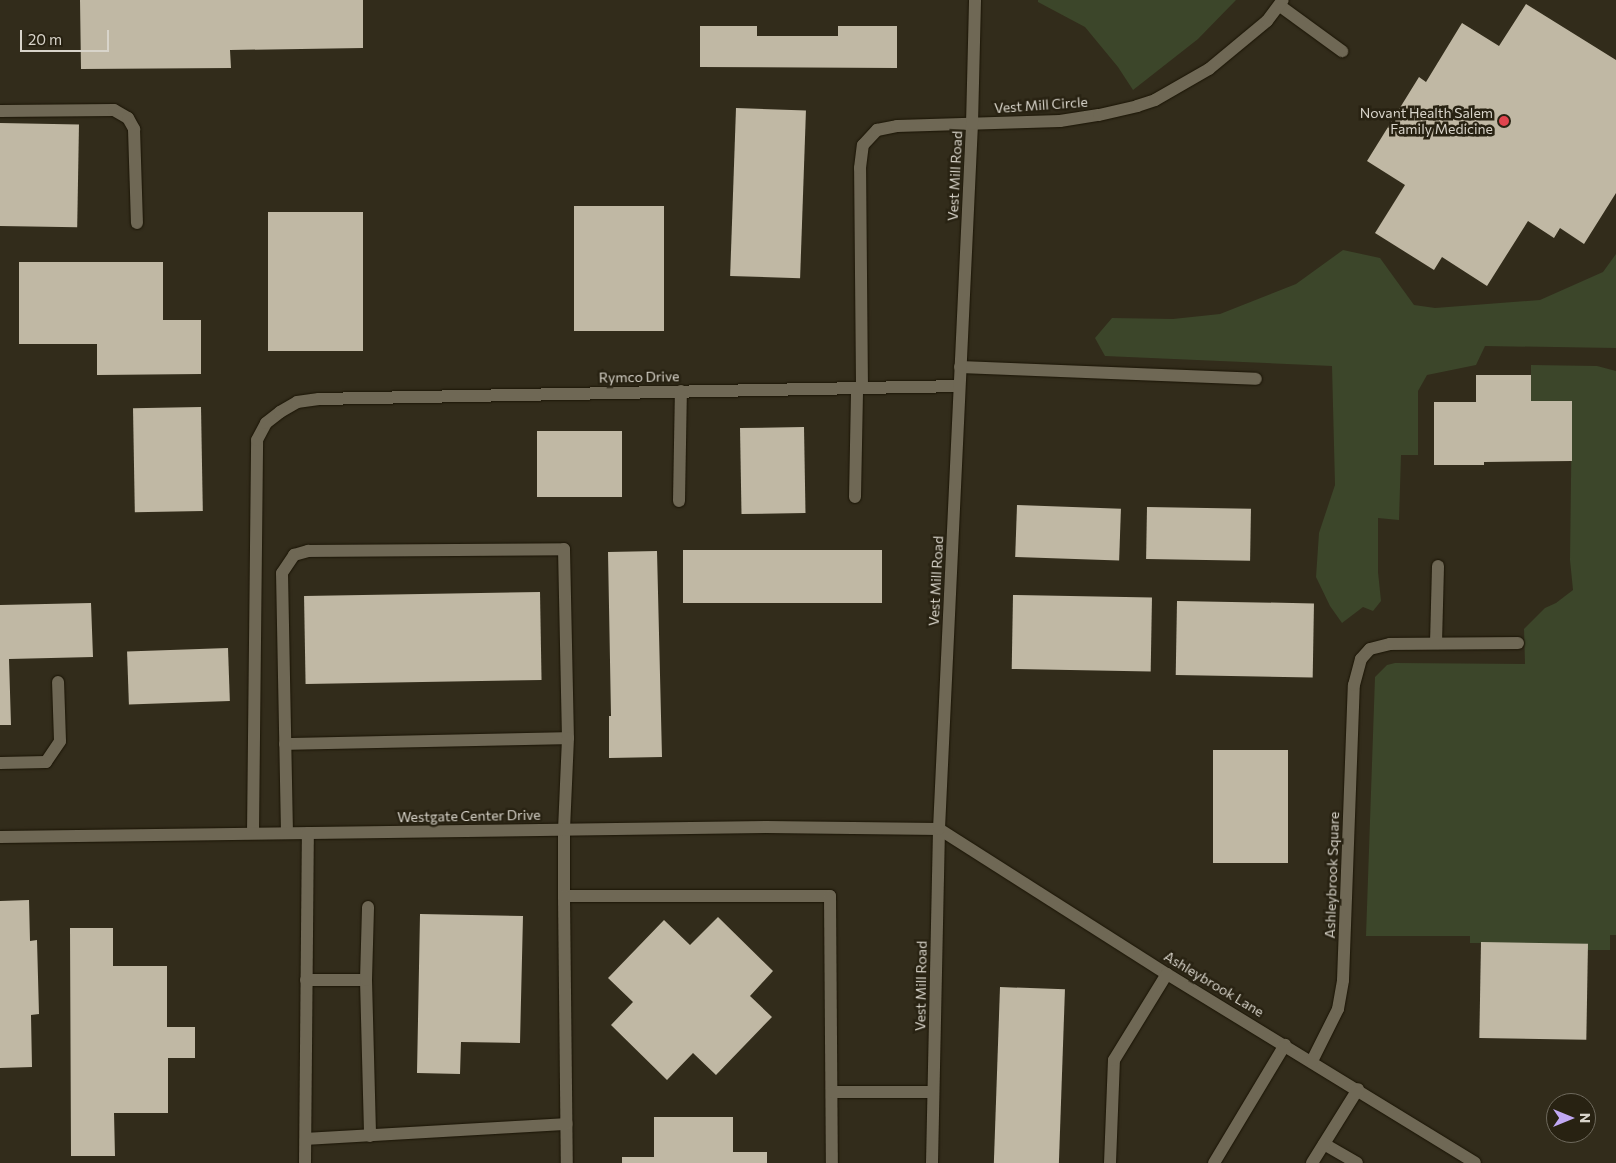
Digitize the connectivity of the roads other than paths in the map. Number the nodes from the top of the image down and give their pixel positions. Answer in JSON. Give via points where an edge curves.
{"nodes":[{"id":1,"x":975,"y":0,"type":"edge"},
{"id":2,"x":1282,"y":3,"type":"edge"},
{"id":3,"x":1342,"y":51,"type":"dead end"},
{"id":4,"x":0,"y":111,"type":"edge"},
{"id":5,"x":972,"y":124,"type":"junction"},
{"id":6,"x":137,"y":223,"type":"dead end"},
{"id":7,"x":960,"y":367,"type":"junction"},
{"id":8,"x":1256,"y":379,"type":"dead end"},
{"id":9,"x":959,"y":386,"type":"junction"},
{"id":10,"x":859,"y":388,"type":"junction"},
{"id":11,"x":681,"y":391,"type":"junction"},
{"id":12,"x":855,"y":497,"type":"dead end"},
{"id":13,"x":679,"y":502,"type":"dead end"},
{"id":14,"x":1438,"y":566,"type":"dead end"},
{"id":15,"x":1436,"y":643,"type":"junction"},
{"id":16,"x":1518,"y":643,"type":"dead end"},
{"id":17,"x":58,"y":682,"type":"dead end"},
{"id":18,"x":568,"y":738,"type":"junction"},
{"id":19,"x":285,"y":744,"type":"junction"},
{"id":20,"x":0,"y":763,"type":"edge"},
{"id":21,"x":939,"y":829,"type":"junction"},
{"id":22,"x":564,"y":830,"type":"junction"},
{"id":23,"x":308,"y":832,"type":"junction"},
{"id":24,"x":253,"y":833,"type":"junction"},
{"id":25,"x":286,"y":833,"type":"junction"},
{"id":26,"x":0,"y":837,"type":"edge"},
{"id":27,"x":564,"y":896,"type":"junction"},
{"id":28,"x":368,"y":907,"type":"dead end"},
{"id":29,"x":1167,"y":974,"type":"junction"},
{"id":30,"x":306,"y":980,"type":"junction"},
{"id":31,"x":366,"y":980,"type":"junction"},
{"id":32,"x":1285,"y":1045,"type":"junction"},
{"id":33,"x":1312,"y":1061,"type":"junction"},
{"id":34,"x":1358,"y":1089,"type":"junction"},
{"id":35,"x":832,"y":1092,"type":"junction"},
{"id":36,"x":933,"y":1092,"type":"junction"},
{"id":37,"x":567,"y":1124,"type":"junction"},
{"id":38,"x":370,"y":1136,"type":"junction"},
{"id":39,"x":306,"y":1139,"type":"junction"},
{"id":40,"x":1324,"y":1144,"type":"junction"},
{"id":41,"x":305,"y":1163,"type":"edge"},
{"id":42,"x":567,"y":1163,"type":"edge"},
{"id":43,"x":832,"y":1163,"type":"edge"},
{"id":44,"x":932,"y":1163,"type":"edge"},
{"id":45,"x":1110,"y":1163,"type":"edge"},
{"id":46,"x":1214,"y":1163,"type":"edge"},
{"id":47,"x":1312,"y":1163,"type":"edge"},
{"id":48,"x":1358,"y":1163,"type":"edge"},
{"id":49,"x":1475,"y":1163,"type":"edge"}],
"edges":[{"from":1,"to":5,"type":"street","name":"Vest Mill Road"},
{"from":2,"to":3,"type":"street"},
{"from":2,"to":5,"type":"street","name":"Vest Mill Circle","via":[[1267,21],[1209,69],[1155,100],[1080,119]]},
{"from":4,"to":6,"type":"street","via":[[114,110],[128,118],[134,129]]},
{"from":5,"to":7,"type":"street","name":"Vest Mill Road"},
{"from":5,"to":10,"type":"street","name":"Vest Mill Circle","via":[[897,126],[877,130],[863,145],[860,168]]},
{"from":7,"to":8,"type":"street"},
{"from":7,"to":9,"type":"street","name":"Vest Mill Road"},
{"from":9,"to":10,"type":"street","name":"Rymco Drive"},
{"from":9,"to":21,"type":"street","name":"Vest Mill Road"},
{"from":10,"to":11,"type":"street","name":"Rymco Drive"},
{"from":10,"to":12,"type":"street","name":"Vest Mill Circle"},
{"from":11,"to":13,"type":"street"},
{"from":11,"to":24,"type":"street","name":"Rymco Drive","via":[[319,399],[297,402],[266,424],[256,440]]},
{"from":14,"to":15,"type":"street"},
{"from":15,"to":16,"type":"street","name":"Ashleybrook Square"},
{"from":15,"to":33,"type":"street","name":"Ashleybrook Square","via":[[1390,644],[1370,649],[1361,659],[1354,685],[1344,980],[1338,1009]]},
{"from":17,"to":20,"type":"street","via":[[60,741],[46,762]]},
{"from":18,"to":19,"type":"street"},
{"from":18,"to":19,"type":"street","via":[[564,549],[308,552],[294,556],[282,573]]},
{"from":18,"to":22,"type":"street"},
{"from":19,"to":25,"type":"street"},
{"from":21,"to":22,"type":"street","name":"Westgate Center Drive"},
{"from":21,"to":29,"type":"street","name":"Ashleybrook Lane"},
{"from":21,"to":36,"type":"street","name":"Vest Mill Road"},
{"from":22,"to":23,"type":"street","name":"Westgate Center Drive"},
{"from":22,"to":27,"type":"street"},
{"from":23,"to":25,"type":"street","name":"Westgate Center Drive"},
{"from":23,"to":30,"type":"street"},
{"from":24,"to":25,"type":"street","name":"Westgate Center Drive"},
{"from":24,"to":26,"type":"street","name":"Westgate Center Drive"},
{"from":27,"to":35,"type":"street","via":[[830,896]]},
{"from":27,"to":37,"type":"street"},
{"from":28,"to":31,"type":"street"},
{"from":29,"to":32,"type":"street","name":"Ashleybrook Lane"},
{"from":29,"to":45,"type":"street","via":[[1114,1060]]},
{"from":30,"to":31,"type":"street"},
{"from":30,"to":39,"type":"street"},
{"from":31,"to":38,"type":"street"},
{"from":32,"to":33,"type":"street","name":"Ashleybrook Lane"},
{"from":32,"to":46,"type":"street"},
{"from":33,"to":34,"type":"street","name":"Ashleybrook Lane"},
{"from":34,"to":40,"type":"street"},
{"from":34,"to":49,"type":"street","name":"Ashleybrook Lane"},
{"from":35,"to":36,"type":"street"},
{"from":35,"to":43,"type":"street"},
{"from":36,"to":44,"type":"street","name":"Vest Mill Road"},
{"from":37,"to":38,"type":"street"},
{"from":37,"to":42,"type":"street"},
{"from":38,"to":39,"type":"street"},
{"from":39,"to":41,"type":"street"},
{"from":40,"to":47,"type":"street"},
{"from":40,"to":48,"type":"street"}]}
